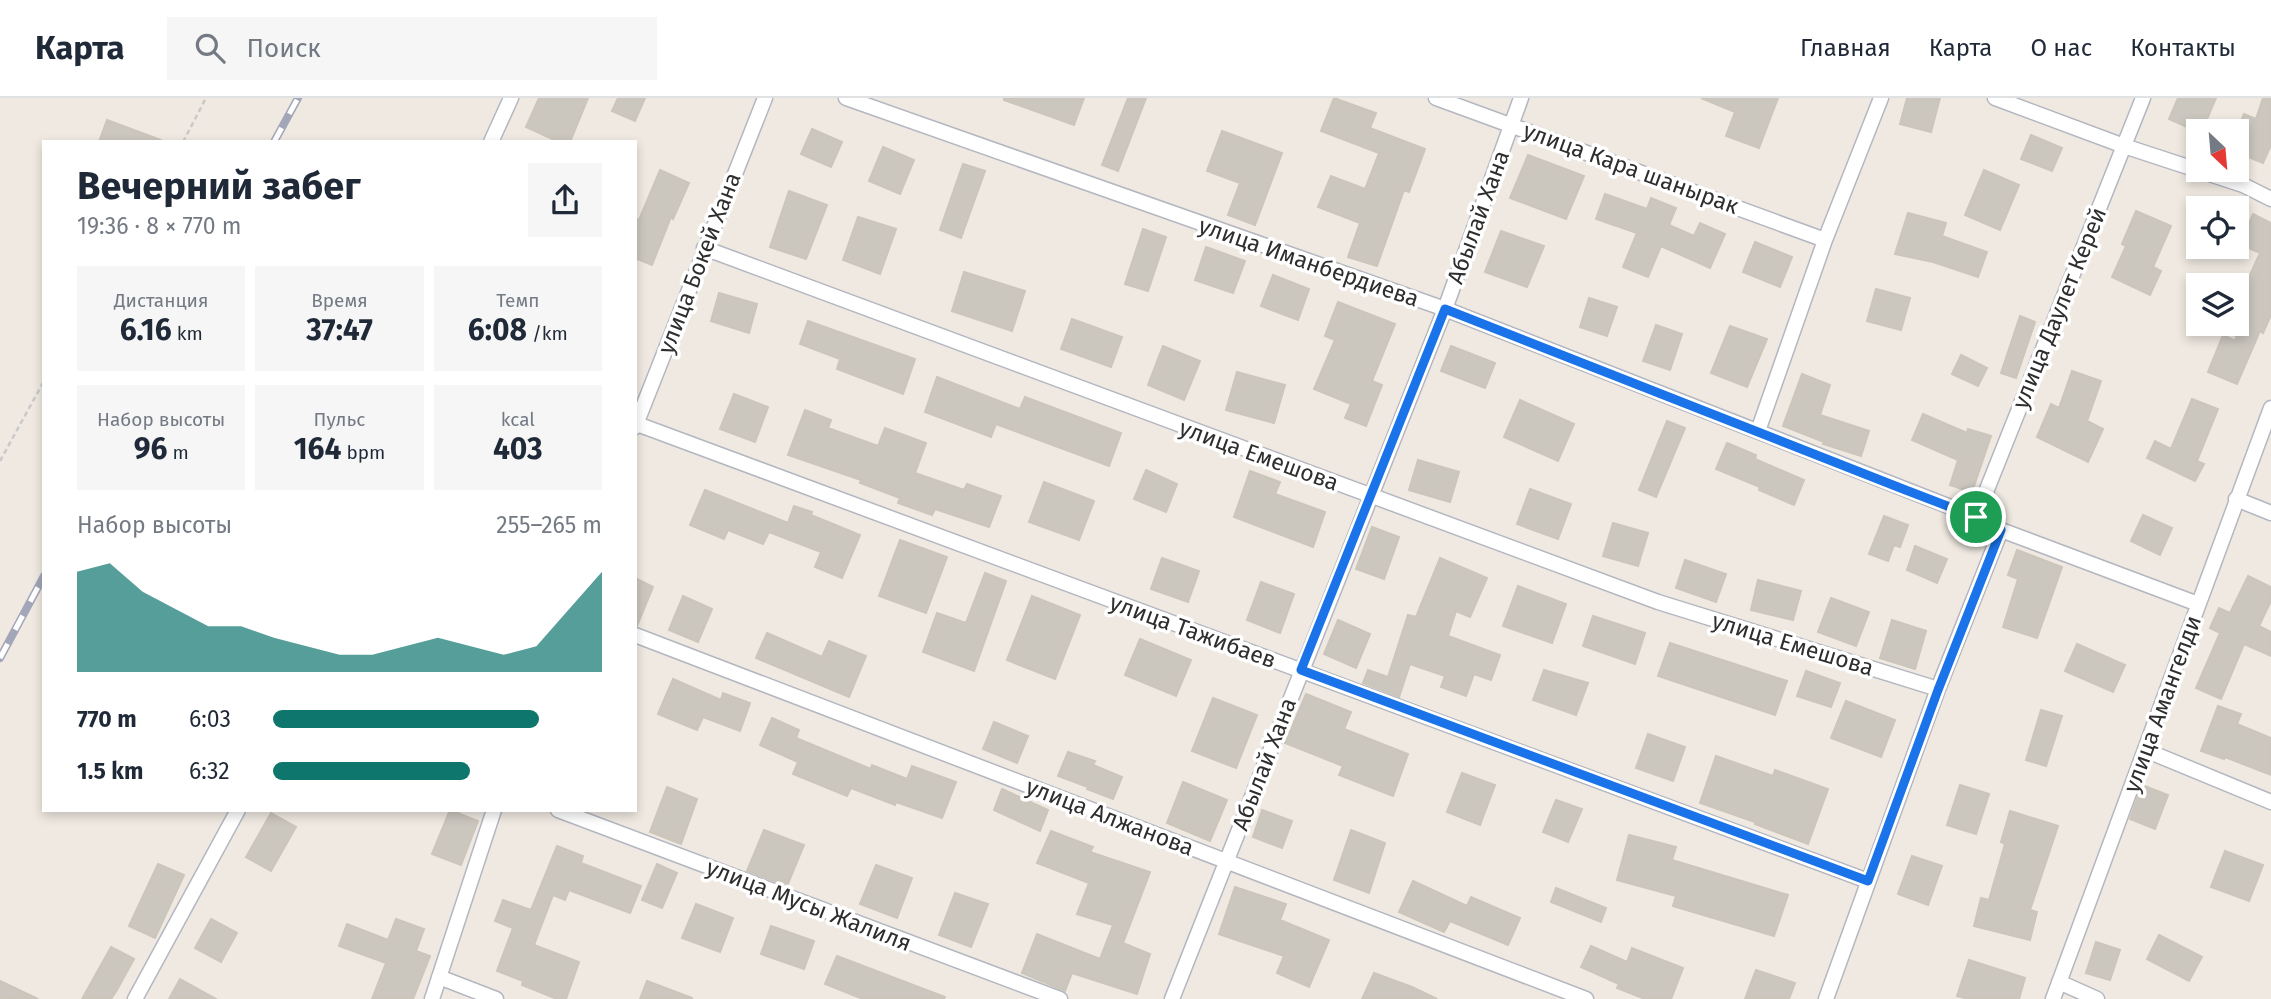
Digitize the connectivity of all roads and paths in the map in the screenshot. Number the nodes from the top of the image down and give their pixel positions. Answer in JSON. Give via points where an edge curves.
{"nodes":[{"id":1,"x":206,"y":98,"type":"edge"},
{"id":2,"x":511,"y":98,"type":"edge"},
{"id":3,"x":765,"y":98,"type":"edge"},
{"id":4,"x":846,"y":98,"type":"edge"},
{"id":5,"x":1436,"y":98,"type":"edge"},
{"id":6,"x":1521,"y":98,"type":"edge"},
{"id":7,"x":1881,"y":98,"type":"edge"},
{"id":8,"x":1994,"y":98,"type":"edge"},
{"id":9,"x":2143,"y":98,"type":"edge"},
{"id":10,"x":1512,"y":124,"type":"junction"},
{"id":11,"x":184,"y":140,"type":"edge"},
{"id":12,"x":492,"y":140,"type":"edge"},
{"id":13,"x":2124,"y":146,"type":"junction"},
{"id":14,"x":2271,"y":199,"type":"edge"},
{"id":15,"x":1825,"y":240,"type":"junction"},
{"id":16,"x":704,"y":248,"type":"junction"},
{"id":17,"x":1445,"y":309,"type":"junction"},
{"id":18,"x":42,"y":386,"type":"edge"},
{"id":19,"x":2271,"y":408,"type":"edge"},
{"id":20,"x":637,"y":423,"type":"edge"},
{"id":21,"x":637,"y":426,"type":"edge"},
{"id":22,"x":1758,"y":431,"type":"junction"},
{"id":23,"x":0,"y":461,"type":"edge"},
{"id":24,"x":1372,"y":497,"type":"junction"},
{"id":25,"x":2236,"y":499,"type":"junction"},
{"id":26,"x":2271,"y":513,"type":"edge"},
{"id":27,"x":1976,"y":517,"type":"junction"},
{"id":28,"x":2001,"y":530,"type":"junction"},
{"id":29,"x":2198,"y":604,"type":"junction"},
{"id":30,"x":637,"y":636,"type":"edge"},
{"id":31,"x":1301,"y":670,"type":"junction"},
{"id":32,"x":1938,"y":690,"type":"junction"},
{"id":33,"x":2145,"y":750,"type":"junction"},
{"id":34,"x":2271,"y":803,"type":"edge"},
{"id":35,"x":237,"y":812,"type":"edge"},
{"id":36,"x":494,"y":812,"type":"edge"},
{"id":37,"x":563,"y":812,"type":"edge"},
{"id":38,"x":1227,"y":862,"type":"junction"},
{"id":39,"x":1868,"y":881,"type":"junction"},
{"id":40,"x":439,"y":977,"type":"junction"},
{"id":41,"x":2059,"y":982,"type":"junction"},
{"id":42,"x":135,"y":999,"type":"edge"},
{"id":43,"x":432,"y":999,"type":"edge"},
{"id":44,"x":496,"y":999,"type":"edge"},
{"id":45,"x":1060,"y":999,"type":"edge"},
{"id":46,"x":1172,"y":999,"type":"edge"},
{"id":47,"x":1586,"y":999,"type":"edge"},
{"id":48,"x":1826,"y":999,"type":"edge"},
{"id":49,"x":2053,"y":999,"type":"edge"},
{"id":50,"x":2097,"y":999,"type":"edge"}],
"edges":[{"from":1,"to":11,"type":"path"},
{"from":2,"to":12,"type":"street"},
{"from":3,"to":16,"type":"street","name":"улица Бокей Хана"},
{"from":4,"to":17,"type":"street","name":"улица Иманбердиева"},
{"from":5,"to":10,"type":"street","name":"улица Кара шанырак"},
{"from":6,"to":10,"type":"street","name":"Абылай Хана"},
{"from":7,"to":15,"type":"street"},
{"from":8,"to":13,"type":"street"},
{"from":9,"to":13,"type":"street","name":"улица Даулет Керей"},
{"from":10,"to":15,"type":"street","name":"улица Кара шанырак"},
{"from":10,"to":17,"type":"street","name":"Абылай Хана"},
{"from":13,"to":14,"type":"street","via":[[2243,184]]},
{"from":13,"to":27,"type":"street","name":"улица Даулет Керей"},
{"from":15,"to":22,"type":"street"},
{"from":16,"to":20,"type":"street","name":"улица Бокей Хана"},
{"from":16,"to":24,"type":"street","name":"улица Емешова"},
{"from":17,"to":22,"type":"street","name":"улица Иманбердиева"},
{"from":17,"to":24,"type":"street","name":"Абылай Хана"},
{"from":18,"to":23,"type":"path"},
{"from":19,"to":25,"type":"street","name":"улица Амангелди"},
{"from":21,"to":31,"type":"street","name":"улица Тажибаев"},
{"from":22,"to":27,"type":"street","name":"улица Иманбердиева"},
{"from":24,"to":31,"type":"street","name":"Абылай Хана"},
{"from":24,"to":32,"type":"street","name":"улица Емешова","via":[[1658,602]]},
{"from":25,"to":26,"type":"street"},
{"from":25,"to":29,"type":"street","name":"улица Амангелди"},
{"from":27,"to":28,"type":"street","name":"улица Иманбердиева"},
{"from":28,"to":29,"type":"street","name":"улица Иманбердиева"},
{"from":28,"to":32,"type":"street"},
{"from":29,"to":33,"type":"street","name":"улица Амангелди"},
{"from":30,"to":38,"type":"street","name":"улица Алжанова"},
{"from":31,"to":38,"type":"street","name":"Абылай Хана"},
{"from":31,"to":39,"type":"street","name":"улица Тажибаев"},
{"from":32,"to":39,"type":"street"},
{"from":33,"to":34,"type":"street"},
{"from":33,"to":41,"type":"street","name":"улица Амангелди"},
{"from":35,"to":42,"type":"street"},
{"from":36,"to":40,"type":"street"},
{"from":37,"to":45,"type":"street","name":"улица Мусы Жалиля"},
{"from":38,"to":46,"type":"street","name":"Абылай Хана"},
{"from":38,"to":47,"type":"street","name":"улица Алжанова"},
{"from":39,"to":48,"type":"street"},
{"from":40,"to":43,"type":"street"},
{"from":40,"to":44,"type":"street"},
{"from":41,"to":49,"type":"street","name":"улица Амангелди"},
{"from":41,"to":50,"type":"street"}]}
